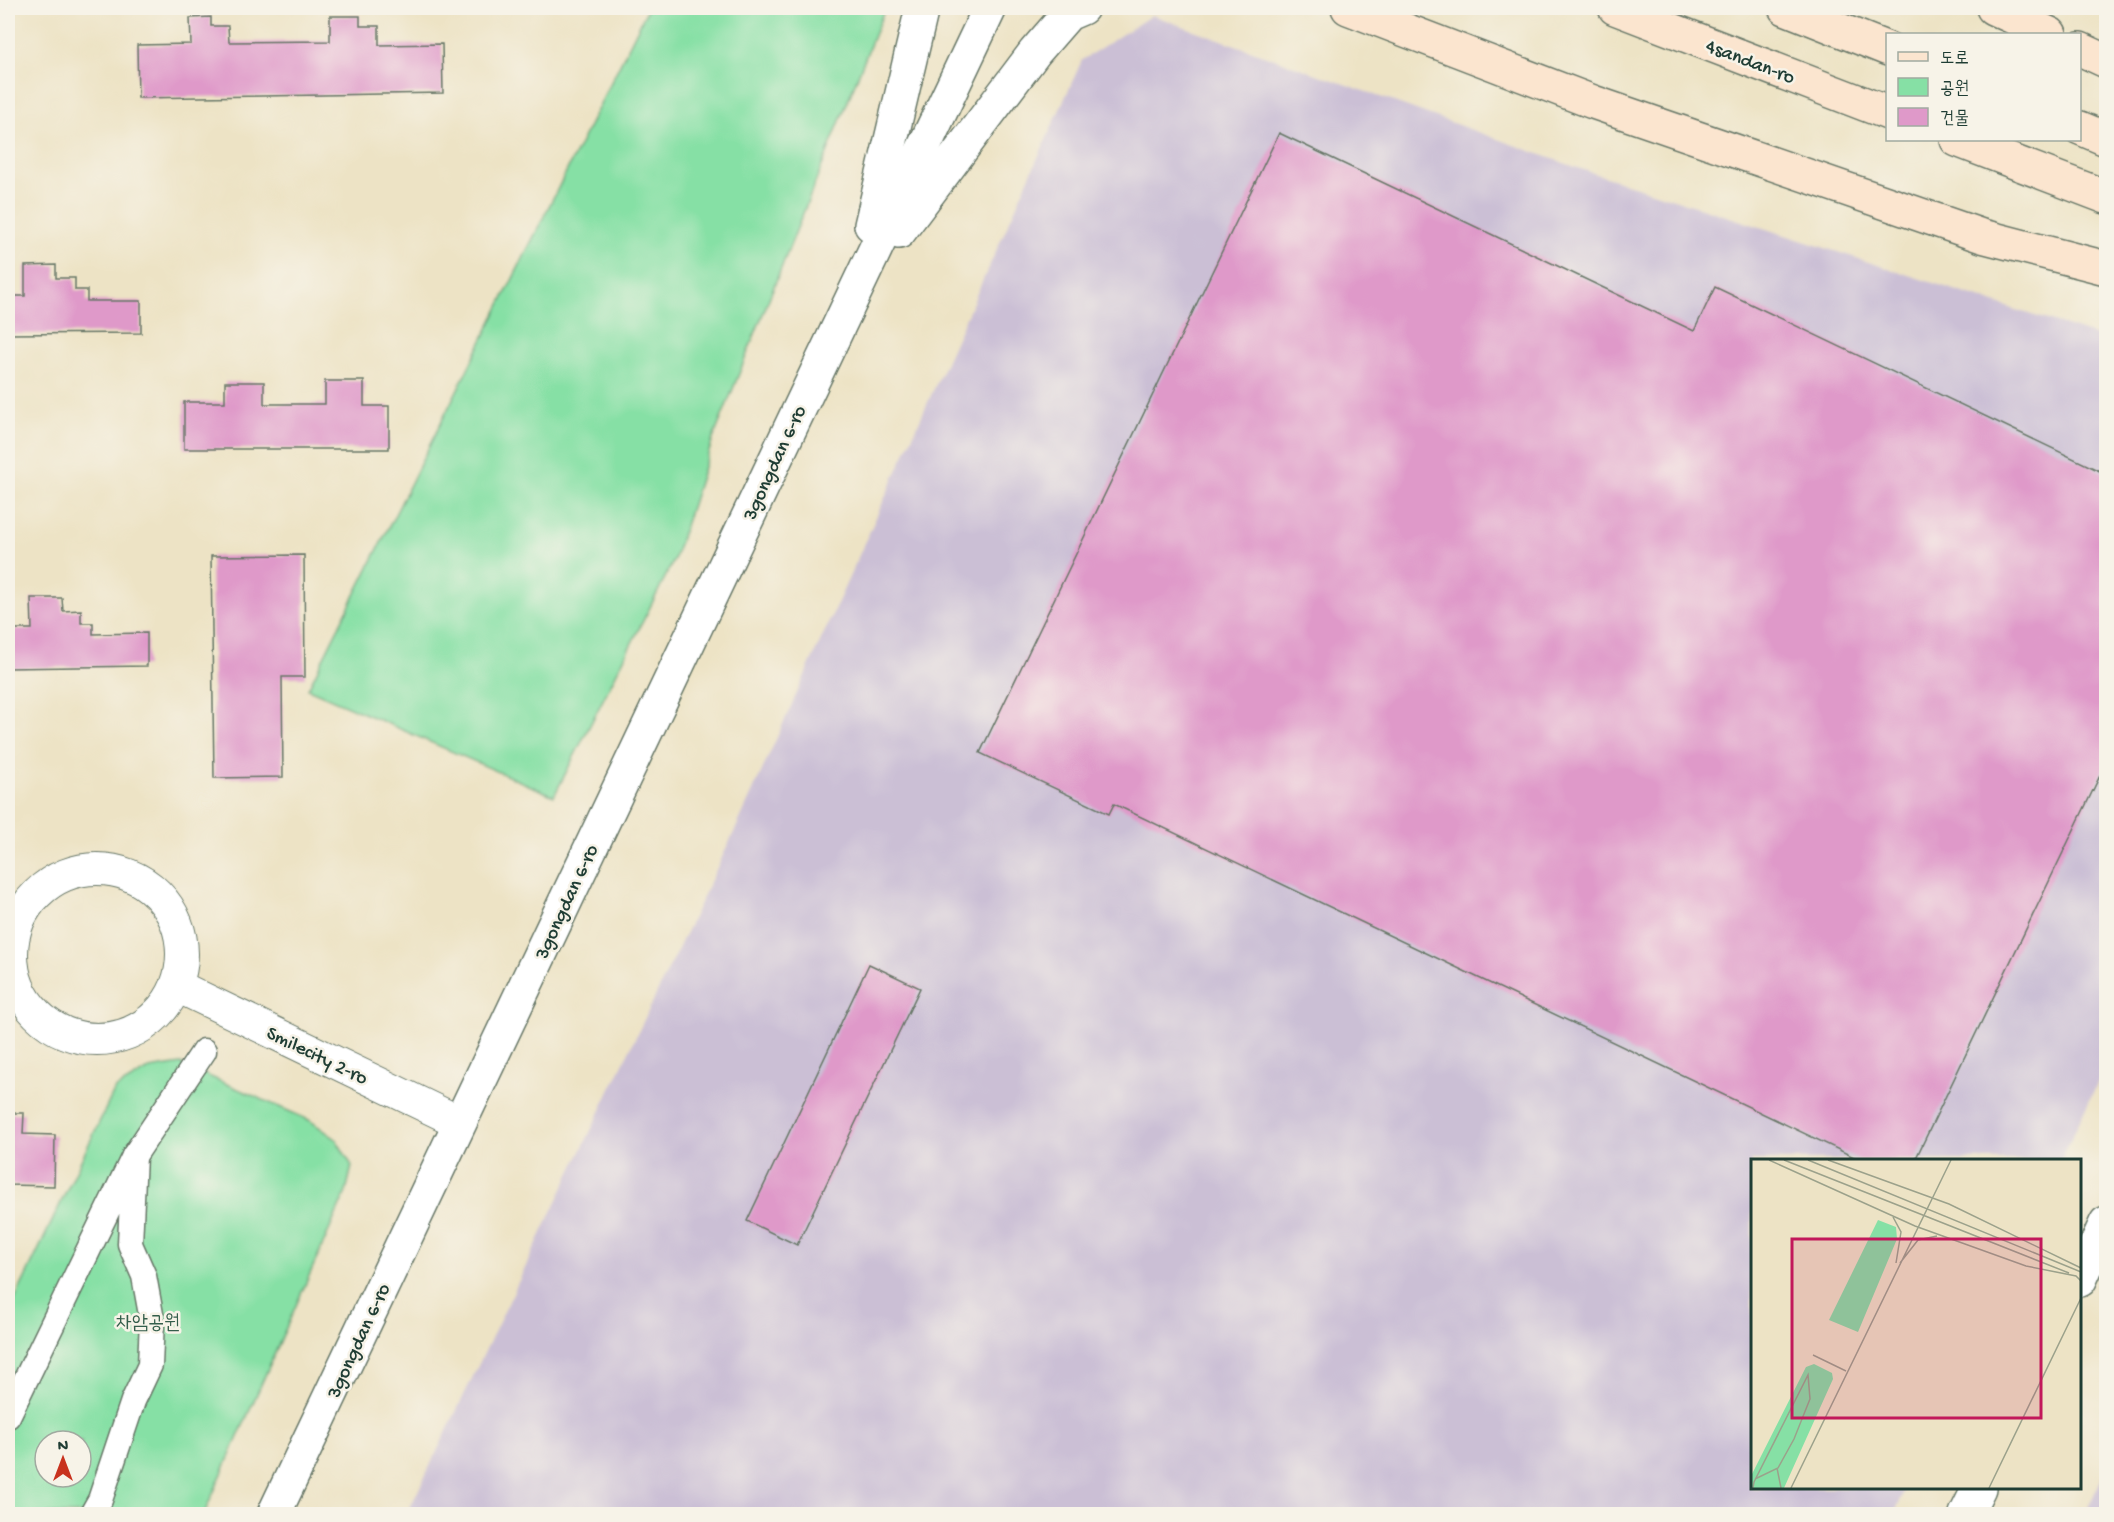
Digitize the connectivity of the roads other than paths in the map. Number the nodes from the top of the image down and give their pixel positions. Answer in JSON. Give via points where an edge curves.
{"nodes":[{"id":1,"x":922,"y":8,"type":"edge"},
{"id":2,"x":990,"y":8,"type":"edge"},
{"id":3,"x":1082,"y":8,"type":"edge"},
{"id":4,"x":1348,"y":8,"type":"edge"},
{"id":5,"x":1614,"y":8,"type":"edge"},
{"id":6,"x":1785,"y":8,"type":"edge"},
{"id":7,"x":1994,"y":8,"type":"edge"},
{"id":8,"x":2048,"y":33,"type":"edge"},
{"id":9,"x":1886,"y":50,"type":"edge"},
{"id":10,"x":2081,"y":50,"type":"edge"},
{"id":11,"x":2106,"y":62,"type":"edge"},
{"id":12,"x":1886,"y":113,"type":"edge"},
{"id":13,"x":2081,"y":129,"type":"edge"},
{"id":14,"x":2106,"y":139,"type":"edge"},
{"id":15,"x":1960,"y":141,"type":"edge"},
{"id":16,"x":2106,"y":197,"type":"edge"},
{"id":17,"x":2106,"y":268,"type":"edge"},
{"id":18,"x":856,"y":288,"type":"junction"},
{"id":19,"x":177,"y":986,"type":"junction"},
{"id":20,"x":204,"y":1051,"type":"dead end"},
{"id":21,"x":459,"y":1122,"type":"junction"},
{"id":22,"x":134,"y":1156,"type":"junction"},
{"id":23,"x":2106,"y":1223,"type":"edge"},
{"id":24,"x":2081,"y":1276,"type":"edge"},
{"id":25,"x":8,"y":1416,"type":"edge"},
{"id":26,"x":1979,"y":1489,"type":"edge"},
{"id":27,"x":92,"y":1515,"type":"edge"},
{"id":28,"x":274,"y":1515,"type":"edge"},
{"id":29,"x":1966,"y":1515,"type":"edge"}],
"edges":[{"from":1,"to":18,"type":"street"},
{"from":2,"to":18,"type":"street"},
{"from":3,"to":18,"type":"street","via":[[1068,14],[1035,52]]},
{"from":4,"to":17,"type":"main road","via":[[1593,102],[1960,228]]},
{"from":5,"to":12,"type":"main road","name":"4sandan-ro"},
{"from":6,"to":9,"type":"main road"},
{"from":7,"to":8,"type":"main road"},
{"from":10,"to":11,"type":"main road"},
{"from":13,"to":14,"type":"main road"},
{"from":15,"to":16,"type":"main road"},
{"from":18,"to":21,"type":"street","name":"3gongdan 6-ro"},
{"from":19,"to":19,"type":"street","via":[[183,958],[179,929],[167,904],[146,884],[121,872],[93,868],[64,874],[40,890],[22,911],[12,938],[12,966],[17,984],[36,1015],[60,1031],[87,1039],[115,1038],[141,1028],[162,1010]]},
{"from":19,"to":21,"type":"street","name":"Smilecity 2-ro"},
{"from":20,"to":22,"type":"street"},
{"from":21,"to":28,"type":"street","name":"3gongdan 6-ro"},
{"from":22,"to":25,"type":"street"},
{"from":22,"to":27,"type":"street","via":[[130,1244],[144,1276],[152,1320],[150,1365]]},
{"from":23,"to":24,"type":"street"},
{"from":26,"to":29,"type":"street"}]}
